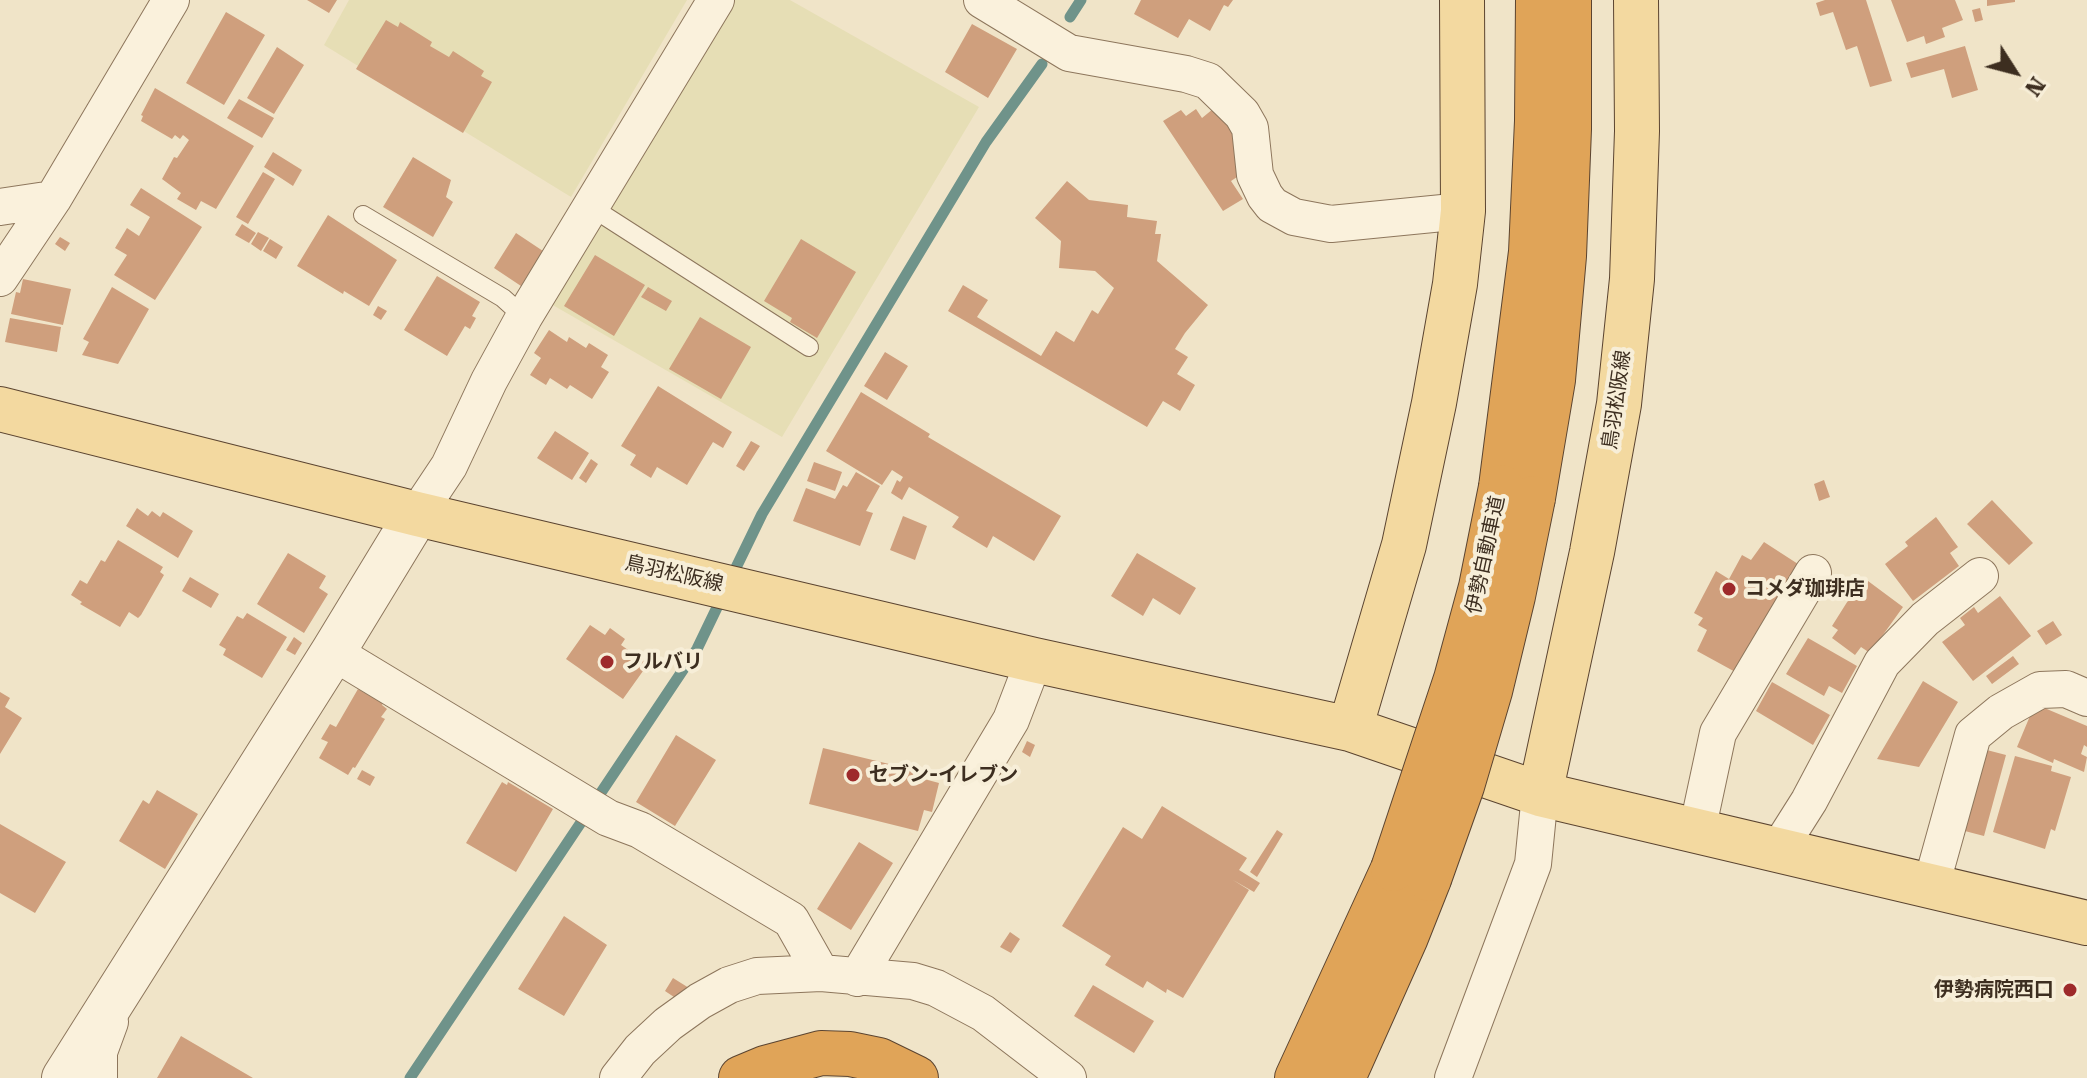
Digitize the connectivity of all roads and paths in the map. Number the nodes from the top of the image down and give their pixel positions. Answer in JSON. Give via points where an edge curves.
{"nodes":[{"id":1,"x":171,"y":0,"type":"edge"},
{"id":2,"x":716,"y":0,"type":"edge"},
{"id":3,"x":982,"y":0,"type":"edge"},
{"id":4,"x":1462,"y":0,"type":"edge"},
{"id":5,"x":1538,"y":0,"type":"edge"},
{"id":6,"x":1569,"y":0,"type":"edge"},
{"id":7,"x":1636,"y":0,"type":"edge"},
{"id":8,"x":53,"y":199,"type":"junction"},
{"id":9,"x":0,"y":207,"type":"edge"},
{"id":10,"x":591,"y":207,"type":"junction"},
{"id":11,"x":1463,"y":211,"type":"junction"},
{"id":12,"x":363,"y":215,"type":"dead end"},
{"id":13,"x":0,"y":278,"type":"edge"},
{"id":14,"x":524,"y":317,"type":"junction"},
{"id":15,"x":809,"y":347,"type":"dead end"},
{"id":16,"x":0,"y":409,"type":"edge"},
{"id":17,"x":1517,"y":492,"type":"junction"},
{"id":18,"x":417,"y":514,"type":"junction"},
{"id":19,"x":1813,"y":573,"type":"dead end"},
{"id":20,"x":1980,"y":576,"type":"dead end"},
{"id":21,"x":333,"y":652,"type":"junction"},
{"id":22,"x":1034,"y":660,"type":"junction"},
{"id":23,"x":2087,"y":698,"type":"edge"},
{"id":24,"x":1350,"y":729,"type":"junction"},
{"id":25,"x":1540,"y":794,"type":"junction"},
{"id":26,"x":1697,"y":831,"type":"junction"},
{"id":27,"x":1778,"y":850,"type":"junction"},
{"id":28,"x":1411,"y":874,"type":"junction"},
{"id":29,"x":1931,"y":886,"type":"junction"},
{"id":30,"x":2087,"y":923,"type":"edge"},
{"id":31,"x":821,"y":973,"type":"junction"},
{"id":32,"x":857,"y":978,"type":"junction"},
{"id":33,"x":117,"y":994,"type":"junction"},
{"id":34,"x":64,"y":1078,"type":"edge"},
{"id":35,"x":99,"y":1078,"type":"edge"},
{"id":36,"x":618,"y":1078,"type":"edge"},
{"id":37,"x":741,"y":1078,"type":"edge"},
{"id":38,"x":916,"y":1078,"type":"edge"},
{"id":39,"x":1068,"y":1078,"type":"edge"},
{"id":40,"x":1297,"y":1078,"type":"edge"},
{"id":41,"x":1343,"y":1078,"type":"edge"},
{"id":42,"x":1453,"y":1078,"type":"edge"}],
"edges":[{"from":1,"to":8,"type":"street"},
{"from":2,"to":10,"type":"street"},
{"from":3,"to":11,"type":"street","via":[[1069,53],[1208,81],[1250,128],[1255,175],[1265,196],[1294,217],[1345,223]]},
{"from":4,"to":11,"type":"main road"},
{"from":5,"to":17,"type":"highway","name":"伊勢自動車道","via":[[1537,121]]},
{"from":6,"to":17,"type":"highway","name":"伊勢自動車道","via":[[1564,256],[1553,380]]},
{"from":7,"to":25,"type":"main road","name":"鳥羽松阪線","via":[[1632,279],[1619,404]]},
{"from":8,"to":9,"type":"street"},
{"from":8,"to":13,"type":"street"},
{"from":10,"to":14,"type":"street"},
{"from":10,"to":15,"type":"lane"},
{"from":11,"to":24,"type":"main road","via":[[1434,403],[1404,545]]},
{"from":12,"to":14,"type":"lane","via":[[503,298]]},
{"from":14,"to":18,"type":"street","via":[[449,466]]},
{"from":16,"to":18,"type":"main road","name":"鳥羽松阪線"},
{"from":17,"to":28,"type":"highway","name":"伊勢自動車道","bridge":true,"via":[[1481,587]]},
{"from":18,"to":21,"type":"street"},
{"from":18,"to":22,"type":"main road","name":"鳥羽松阪線"},
{"from":19,"to":26,"type":"street","via":[[1718,733]]},
{"from":20,"to":27,"type":"street","via":[[1925,619],[1882,663]]},
{"from":21,"to":31,"type":"street","via":[[608,818],[640,830],[791,920]]},
{"from":21,"to":33,"type":"street"},
{"from":22,"to":24,"type":"main road","name":"鳥羽松阪線"},
{"from":22,"to":32,"type":"street","via":[[1011,720]]},
{"from":23,"to":29,"type":"street","via":[[2066,689],[2040,690],[1973,735]]},
{"from":24,"to":25,"type":"main road","name":"鳥羽松阪線"},
{"from":25,"to":26,"type":"main road","name":"鳥羽松阪線"},
{"from":25,"to":42,"type":"street","via":[[1533,864]]},
{"from":26,"to":27,"type":"main road","name":"鳥羽松阪線"},
{"from":27,"to":29,"type":"main road","name":"鳥羽松阪線"},
{"from":28,"to":40,"type":"highway","name":"伊勢自動車道"},
{"from":28,"to":41,"type":"highway","name":"伊勢自動車道","via":[[1389,977]]},
{"from":29,"to":30,"type":"main road","name":"鳥羽松阪線"},
{"from":31,"to":32,"type":"street"},
{"from":31,"to":36,"type":"street","via":[[757,976],[729,985],[668,1024]]},
{"from":32,"to":39,"type":"street","via":[[913,981],[957,997]]},
{"from":33,"to":34,"type":"street"},
{"from":33,"to":35,"type":"street","via":[[99,1052]]},
{"from":37,"to":38,"type":"highway","via":[[821,1053],[879,1060]]}]}
